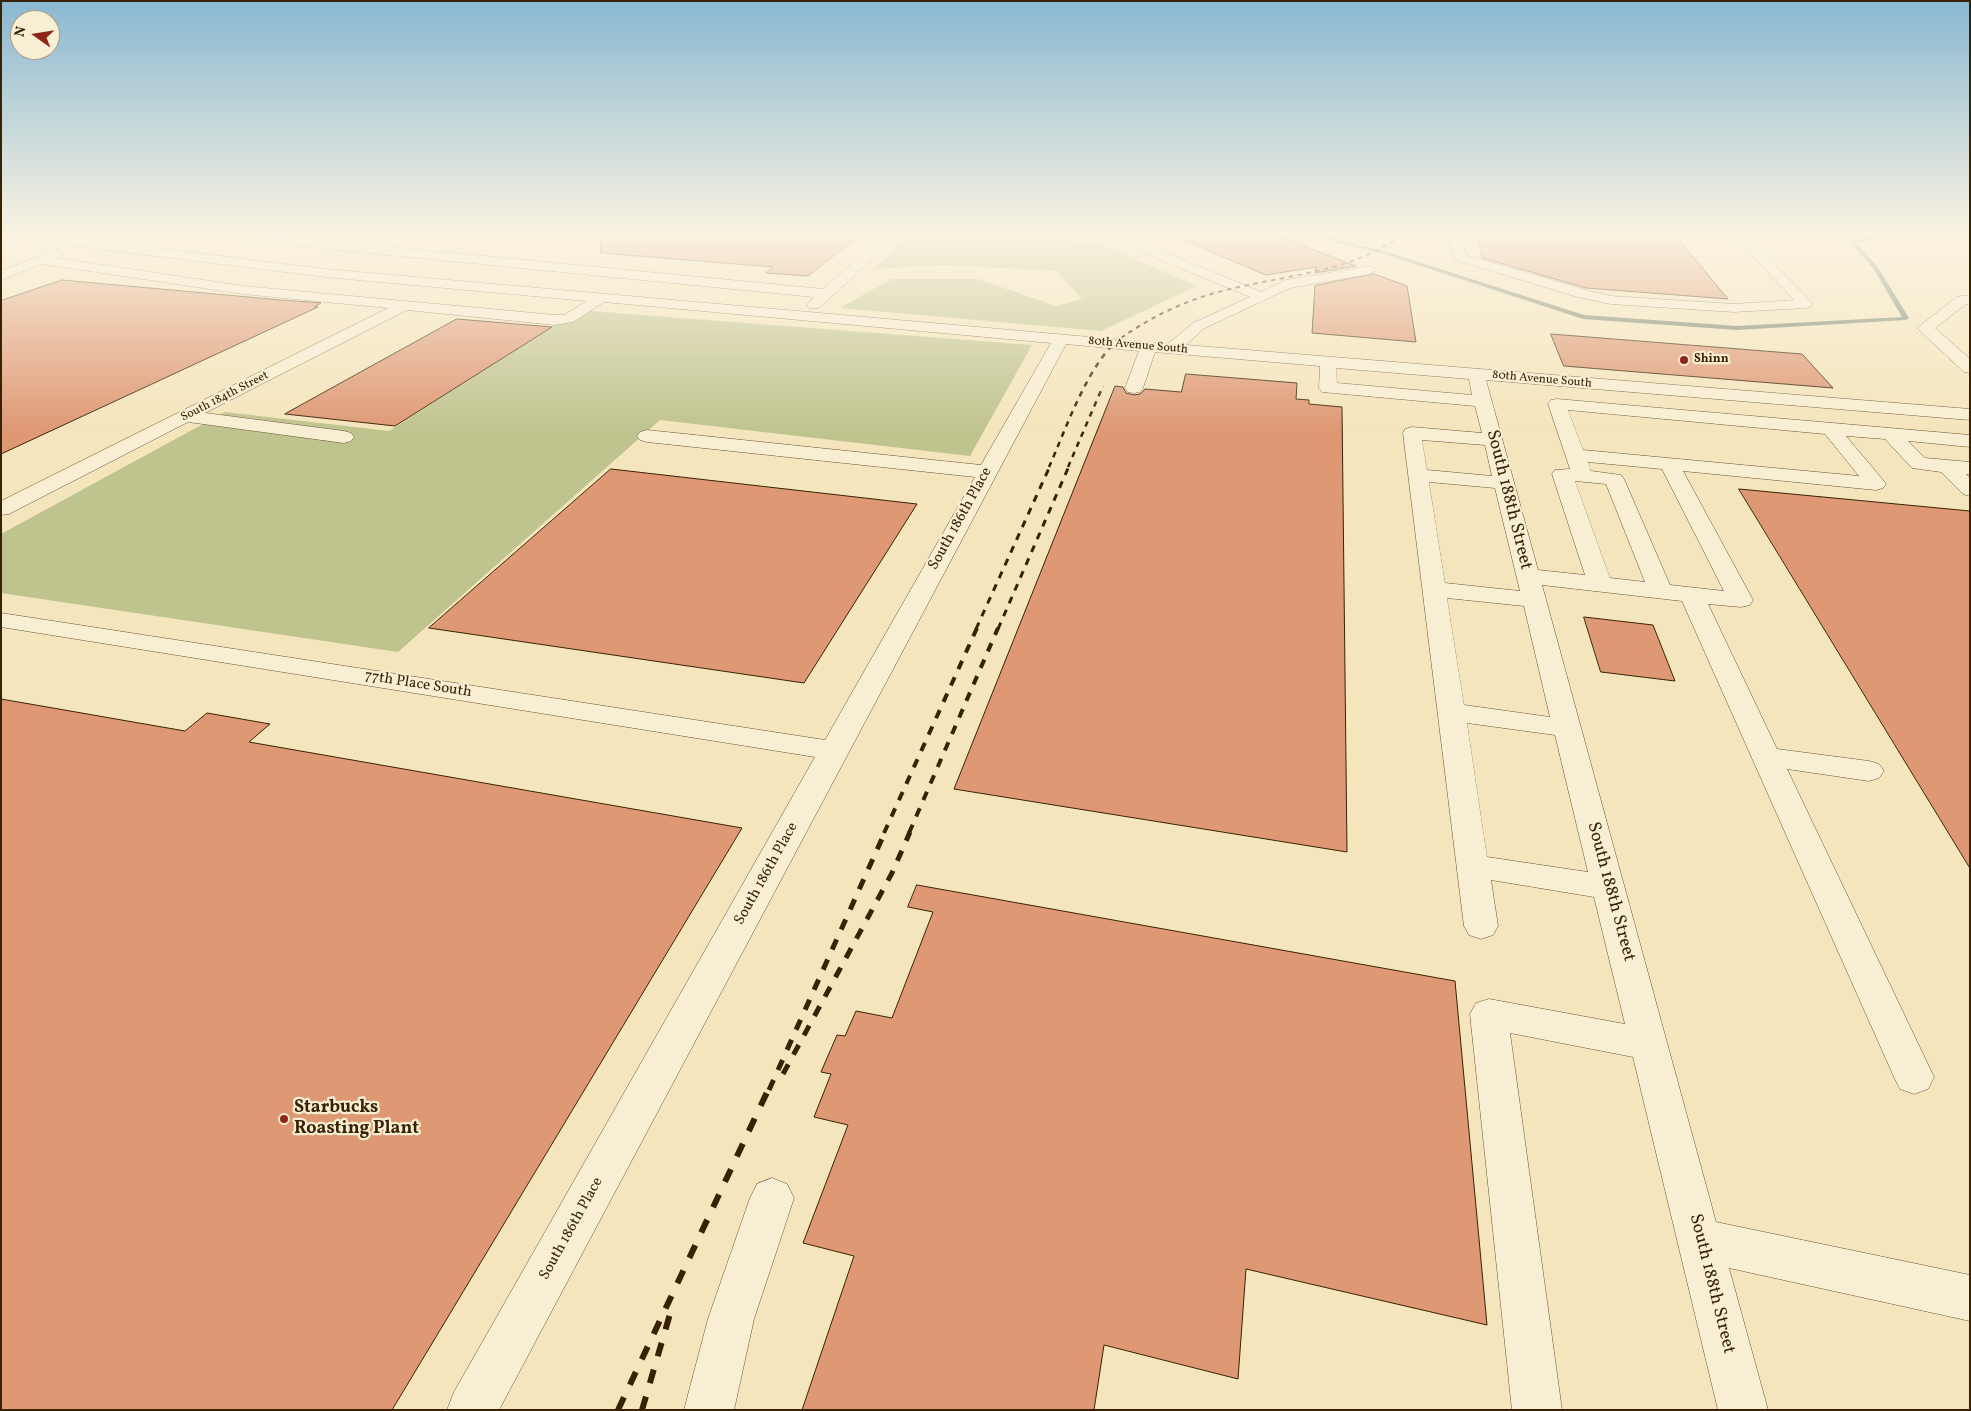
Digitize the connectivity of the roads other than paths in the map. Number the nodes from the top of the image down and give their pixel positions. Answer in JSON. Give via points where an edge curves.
{"nodes":[{"id":1,"x":341,"y":300,"type":"edge"},
{"id":2,"x":416,"y":300,"type":"edge"},
{"id":3,"x":598,"y":300,"type":"edge"},
{"id":4,"x":635,"y":300,"type":"edge"},
{"id":5,"x":821,"y":300,"type":"edge"},
{"id":6,"x":1256,"y":300,"type":"edge"},
{"id":7,"x":1610,"y":300,"type":"edge"},
{"id":8,"x":1802,"y":300,"type":"edge"},
{"id":9,"x":1970,"y":300,"type":"edge"},
{"id":10,"x":403,"y":306,"type":"junction"},
{"id":11,"x":804,"y":315,"type":"junction"},
{"id":12,"x":1061,"y":339,"type":"junction"},
{"id":13,"x":1149,"y":346,"type":"junction"},
{"id":14,"x":1172,"y":348,"type":"junction"},
{"id":15,"x":1328,"y":362,"type":"junction"},
{"id":16,"x":1970,"y":368,"type":"edge"},
{"id":17,"x":1479,"y":387,"type":"junction"},
{"id":18,"x":1134,"y":388,"type":"dead end"},
{"id":19,"x":1970,"y":415,"type":"edge"},
{"id":20,"x":185,"y":416,"type":"junction"},
{"id":21,"x":1831,"y":428,"type":"junction"},
{"id":22,"x":1891,"y":434,"type":"junction"},
{"id":23,"x":647,"y":436,"type":"dead end"},
{"id":24,"x":344,"y":437,"type":"dead end"},
{"id":25,"x":1493,"y":440,"type":"junction"},
{"id":26,"x":1970,"y":441,"type":"edge"},
{"id":27,"x":1576,"y":455,"type":"junction"},
{"id":28,"x":1669,"y":464,"type":"junction"},
{"id":29,"x":1947,"y":466,"type":"junction"},
{"id":30,"x":1970,"y":468,"type":"edge"},
{"id":31,"x":987,"y":472,"type":"junction"},
{"id":32,"x":1418,"y":475,"type":"junction"},
{"id":33,"x":1583,"y":476,"type":"junction"},
{"id":34,"x":1504,"y":483,"type":"junction"},
{"id":35,"x":1970,"y":490,"type":"edge"},
{"id":36,"x":1,"y":509,"type":"edge"},
{"id":37,"x":1600,"y":584,"type":"junction"},
{"id":38,"x":1531,"y":588,"type":"junction"},
{"id":39,"x":1434,"y":589,"type":"junction"},
{"id":40,"x":1661,"y":591,"type":"junction"},
{"id":41,"x":1692,"y":595,"type":"junction"},
{"id":42,"x":1,"y":620,"type":"edge"},
{"id":43,"x":1451,"y":712,"type":"junction"},
{"id":44,"x":1567,"y":728,"type":"junction"},
{"id":45,"x":834,"y":751,"type":"junction"},
{"id":46,"x":1766,"y":757,"type":"junction"},
{"id":47,"x":1870,"y":771,"type":"dead end"},
{"id":48,"x":1473,"y":866,"type":"junction"},
{"id":49,"x":1608,"y":887,"type":"junction"},
{"id":50,"x":1481,"y":926,"type":"dead end"},
{"id":51,"x":1649,"y":1044,"type":"junction"},
{"id":52,"x":1914,"y":1077,"type":"dead end"},
{"id":53,"x":772,"y":1198,"type":"dead end"},
{"id":54,"x":1700,"y":1240,"type":"junction"},
{"id":55,"x":1970,"y":1298,"type":"edge"},
{"id":56,"x":472,"y":1410,"type":"edge"},
{"id":57,"x":709,"y":1410,"type":"edge"},
{"id":58,"x":1537,"y":1410,"type":"edge"},
{"id":59,"x":1743,"y":1410,"type":"edge"}],
"edges":[{"from":1,"to":10,"type":"street"},
{"from":2,"to":10,"type":"street","name":"South 184th Street"},
{"from":3,"to":10,"type":"street","via":[[568,319],[555,320]]},
{"from":4,"to":11,"type":"street","name":"80th Avenue South"},
{"from":5,"to":11,"type":"street"},
{"from":6,"to":14,"type":"street","via":[[1198,326]]},
{"from":7,"to":8,"type":"street","via":[[1734,308],[1806,304]]},
{"from":9,"to":16,"type":"street","via":[[1962,300],[1925,328]]},
{"from":10,"to":20,"type":"street","name":"South 184th Street"},
{"from":11,"to":12,"type":"street","name":"80th Avenue South"},
{"from":12,"to":13,"type":"street","name":"80th Avenue South"},
{"from":12,"to":31,"type":"street","name":"South 186th Place"},
{"from":13,"to":14,"type":"street","name":"80th Avenue South"},
{"from":13,"to":18,"type":"street"},
{"from":14,"to":15,"type":"street","name":"80th Avenue South"},
{"from":15,"to":17,"type":"street","name":"80th Avenue South"},
{"from":15,"to":17,"type":"street","via":[[1328,388]]},
{"from":17,"to":19,"type":"street","name":"80th Avenue South"},
{"from":17,"to":25,"type":"street","name":"South 188th Street"},
{"from":20,"to":24,"type":"street"},
{"from":20,"to":36,"type":"street","name":"South 184th Street"},
{"from":21,"to":22,"type":"street"},
{"from":21,"to":27,"type":"street","via":[[1556,404]]},
{"from":21,"to":28,"type":"street","via":[[1876,484]]},
{"from":22,"to":26,"type":"street"},
{"from":22,"to":29,"type":"street","via":[[1919,464]]},
{"from":23,"to":31,"type":"street"},
{"from":25,"to":32,"type":"street","via":[[1412,433]]},
{"from":25,"to":34,"type":"street","name":"South 188th Street"},
{"from":27,"to":28,"type":"street"},
{"from":27,"to":33,"type":"street"},
{"from":28,"to":41,"type":"street","via":[[1740,600]]},
{"from":29,"to":30,"type":"street"},
{"from":29,"to":35,"type":"street"},
{"from":31,"to":45,"type":"street","name":"South 186th Place"},
{"from":32,"to":34,"type":"street"},
{"from":32,"to":39,"type":"street"},
{"from":33,"to":37,"type":"street","via":[[1562,474]]},
{"from":33,"to":40,"type":"street","via":[[1614,479]]},
{"from":34,"to":38,"type":"street","name":"South 188th Street"},
{"from":37,"to":38,"type":"street"},
{"from":37,"to":40,"type":"street"},
{"from":38,"to":39,"type":"street"},
{"from":38,"to":44,"type":"street","name":"South 188th Street"},
{"from":39,"to":43,"type":"street"},
{"from":40,"to":41,"type":"street"},
{"from":41,"to":46,"type":"street"},
{"from":42,"to":45,"type":"street","name":"77th Place South"},
{"from":43,"to":44,"type":"street"},
{"from":43,"to":48,"type":"street"},
{"from":44,"to":49,"type":"street","name":"South 188th Street"},
{"from":45,"to":56,"type":"street","name":"South 186th Place"},
{"from":46,"to":47,"type":"street"},
{"from":46,"to":52,"type":"street"},
{"from":48,"to":49,"type":"street"},
{"from":48,"to":50,"type":"street"},
{"from":49,"to":51,"type":"street","name":"South 188th Street"},
{"from":51,"to":54,"type":"street","name":"South 188th Street"},
{"from":51,"to":58,"type":"street","via":[[1489,1014]]},
{"from":53,"to":57,"type":"street","via":[[731,1318]]},
{"from":54,"to":55,"type":"street"},
{"from":54,"to":59,"type":"street","name":"South 188th Street"}]}
